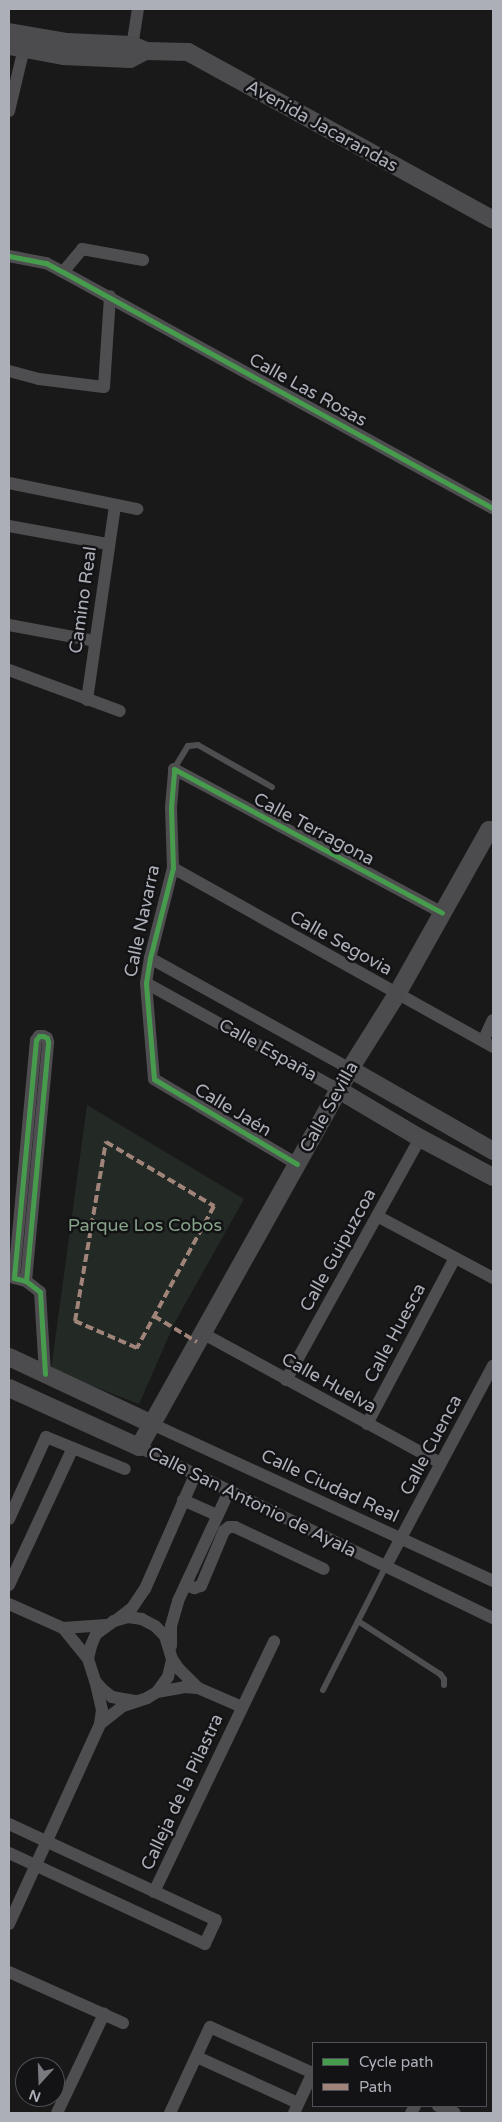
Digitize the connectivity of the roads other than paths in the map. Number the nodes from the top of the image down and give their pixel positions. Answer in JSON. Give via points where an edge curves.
{"nodes":[{"id":1,"x":138,"y":9,"type":"edge"},
{"id":2,"x":9,"y":32,"type":"edge"},
{"id":3,"x":16,"y":47,"type":"edge"},
{"id":4,"x":136,"y":52,"type":"junction"},
{"id":5,"x":9,"y":112,"type":"edge"},
{"id":6,"x":493,"y":220,"type":"edge"},
{"id":7,"x":9,"y":256,"type":"edge"},
{"id":8,"x":143,"y":260,"type":"dead end"},
{"id":9,"x":64,"y":272,"type":"junction"},
{"id":10,"x":110,"y":296,"type":"junction"},
{"id":11,"x":9,"y":371,"type":"edge"},
{"id":12,"x":9,"y":483,"type":"edge"},
{"id":13,"x":115,"y":505,"type":"junction"},
{"id":14,"x":493,"y":508,"type":"edge"},
{"id":15,"x":137,"y":509,"type":"dead end"},
{"id":16,"x":9,"y":526,"type":"edge"},
{"id":17,"x":108,"y":544,"type":"junction"},
{"id":18,"x":9,"y":625,"type":"edge"},
{"id":19,"x":95,"y":640,"type":"junction"},
{"id":20,"x":9,"y":670,"type":"edge"},
{"id":21,"x":87,"y":700,"type":"junction"},
{"id":22,"x":120,"y":711,"type":"dead end"},
{"id":23,"x":174,"y":769,"type":"junction"},
{"id":24,"x":272,"y":787,"type":"dead end"},
{"id":25,"x":492,"y":828,"type":"edge"},
{"id":26,"x":173,"y":868,"type":"junction"},
{"id":27,"x":442,"y":913,"type":"junction"},
{"id":28,"x":150,"y":958,"type":"junction"},
{"id":29,"x":146,"y":983,"type":"junction"},
{"id":30,"x":397,"y":994,"type":"junction"},
{"id":31,"x":493,"y":1020,"type":"edge"},
{"id":32,"x":488,"y":1044,"type":"edge"},
{"id":33,"x":350,"y":1068,"type":"junction"},
{"id":34,"x":154,"y":1079,"type":"joint"},
{"id":35,"x":340,"y":1090,"type":"junction"},
{"id":36,"x":27,"y":1137,"type":"junction"},
{"id":37,"x":40,"y":1138,"type":"junction"},
{"id":38,"x":420,"y":1138,"type":"junction"},
{"id":39,"x":493,"y":1151,"type":"edge"},
{"id":40,"x":297,"y":1164,"type":"junction"},
{"id":41,"x":493,"y":1177,"type":"edge"},
{"id":42,"x":21,"y":1204,"type":"junction"},
{"id":43,"x":34,"y":1206,"type":"junction"},
{"id":44,"x":377,"y":1216,"type":"junction"},
{"id":45,"x":455,"y":1258,"type":"junction"},
{"id":46,"x":493,"y":1278,"type":"edge"},
{"id":47,"x":26,"y":1281,"type":"junction"},
{"id":48,"x":202,"y":1333,"type":"junction"},
{"id":49,"x":9,"y":1357,"type":"edge"},
{"id":50,"x":493,"y":1366,"type":"edge"},
{"id":51,"x":45,"y":1374,"type":"junction"},
{"id":52,"x":286,"y":1380,"type":"junction"},
{"id":53,"x":9,"y":1388,"type":"edge"},
{"id":54,"x":152,"y":1424,"type":"junction"},
{"id":55,"x":367,"y":1424,"type":"junction"},
{"id":56,"x":139,"y":1447,"type":"junction"},
{"id":57,"x":73,"y":1448,"type":"junction"},
{"id":58,"x":440,"y":1463,"type":"junction"},
{"id":59,"x":125,"y":1469,"type":"dead end"},
{"id":60,"x":195,"y":1475,"type":"junction"},
{"id":61,"x":229,"y":1491,"type":"junction"},
{"id":62,"x":184,"y":1500,"type":"junction"},
{"id":63,"x":217,"y":1515,"type":"junction"},
{"id":64,"x":9,"y":1520,"type":"edge"},
{"id":65,"x":401,"y":1538,"type":"junction"},
{"id":66,"x":386,"y":1566,"type":"junction"},
{"id":67,"x":324,"y":1569,"type":"dead end"},
{"id":68,"x":491,"y":1575,"type":"edge"},
{"id":69,"x":9,"y":1585,"type":"edge"},
{"id":70,"x":186,"y":1585,"type":"junction"},
{"id":71,"x":9,"y":1604,"type":"edge"},
{"id":72,"x":493,"y":1618,"type":"edge"},
{"id":73,"x":358,"y":1621,"type":"junction"},
{"id":74,"x":110,"y":1623,"type":"junction"},
{"id":75,"x":63,"y":1628,"type":"junction"},
{"id":76,"x":274,"y":1641,"type":"dead end"},
{"id":77,"x":172,"y":1654,"type":"junction"},
{"id":78,"x":88,"y":1659,"type":"junction"},
{"id":79,"x":95,"y":1682,"type":"junction"},
{"id":80,"x":444,"y":1685,"type":"dead end"},
{"id":81,"x":198,"y":1688,"type":"junction"},
{"id":82,"x":323,"y":1690,"type":"dead end"},
{"id":83,"x":157,"y":1692,"type":"junction"},
{"id":84,"x":135,"y":1701,"type":"junction"},
{"id":85,"x":242,"y":1707,"type":"junction"},
{"id":86,"x":100,"y":1724,"type":"junction"},
{"id":87,"x":9,"y":1824,"type":"edge"},
{"id":88,"x":47,"y":1842,"type":"junction"},
{"id":89,"x":9,"y":1853,"type":"edge"},
{"id":90,"x":36,"y":1865,"type":"junction"},
{"id":91,"x":154,"y":1892,"type":"junction"},
{"id":92,"x":9,"y":1924,"type":"edge"},
{"id":93,"x":9,"y":1972,"type":"edge"},
{"id":94,"x":104,"y":2014,"type":"junction"},
{"id":95,"x":123,"y":2023,"type":"dead end"},
{"id":96,"x":197,"y":2057,"type":"junction"},
{"id":97,"x":312,"y":2073,"type":"edge"},
{"id":98,"x":312,"y":2075,"type":"edge"},
{"id":99,"x":296,"y":2108,"type":"edge"},
{"id":100,"x":57,"y":2113,"type":"edge"},
{"id":101,"x":170,"y":2113,"type":"edge"}],
"edges":[{"from":1,"to":4,"type":"street"},
{"from":2,"to":4,"type":"street","name":"Avenida Jacarandas"},
{"from":3,"to":4,"type":"street","name":"Avenida Jacarandas","via":[[63,56]]},
{"from":3,"to":5,"type":"street"},
{"from":4,"to":6,"type":"street","name":"Avenida Jacarandas","via":[[188,52]]},
{"from":7,"to":9,"type":"street","name":"Calle Las Rosas","via":[[46,264]]},
{"from":8,"to":9,"type":"street","via":[[82,248]]},
{"from":9,"to":10,"type":"street","name":"Calle Las Rosas"},
{"from":10,"to":11,"type":"street","via":[[104,387],[39,379]]},
{"from":10,"to":14,"type":"street","name":"Calle Las Rosas"},
{"from":12,"to":13,"type":"street"},
{"from":13,"to":15,"type":"street"},
{"from":13,"to":17,"type":"street","name":"Camino Real"},
{"from":16,"to":17,"type":"street"},
{"from":17,"to":19,"type":"street","name":"Camino Real"},
{"from":18,"to":19,"type":"street"},
{"from":19,"to":21,"type":"street","name":"Camino Real"},
{"from":20,"to":21,"type":"street"},
{"from":21,"to":22,"type":"street"},
{"from":23,"to":24,"type":"lane","via":[[188,746],[198,745]]},
{"from":23,"to":26,"type":"street","name":"Calle Navarra","via":[[171,807]]},
{"from":23,"to":27,"type":"street","name":"Calle Terragona"},
{"from":25,"to":27,"type":"street","name":"Calle Sevilla"},
{"from":26,"to":28,"type":"street","name":"Calle Navarra"},
{"from":26,"to":30,"type":"street","name":"Calle Segovia"},
{"from":27,"to":30,"type":"street","name":"Calle Sevilla"},
{"from":28,"to":29,"type":"street","name":"Calle Navarra"},
{"from":28,"to":33,"type":"street","name":"Calle España"},
{"from":29,"to":34,"type":"street","name":"Calle Navarra"},
{"from":29,"to":35,"type":"street","name":"Calle España"},
{"from":30,"to":32,"type":"street","name":"Calle Segovia"},
{"from":30,"to":33,"type":"street","name":"Calle Sevilla"},
{"from":31,"to":32,"type":"street"},
{"from":33,"to":35,"type":"street","name":"Calle Sevilla"},
{"from":33,"to":39,"type":"street","name":"Calle España"},
{"from":34,"to":40,"type":"street","name":"Calle Jaén"},
{"from":35,"to":38,"type":"street","name":"Calle España"},
{"from":35,"to":40,"type":"street","name":"Calle Sevilla"},
{"from":36,"to":37,"type":"street"},
{"from":36,"to":37,"type":"street","via":[[36,1040],[43,1036],[48,1042]]},
{"from":36,"to":42,"type":"street"},
{"from":37,"to":43,"type":"street"},
{"from":38,"to":41,"type":"street","name":"Calle España"},
{"from":38,"to":44,"type":"street","name":"Calle Guipuzcoa"},
{"from":40,"to":48,"type":"street","name":"Calle Sevilla"},
{"from":42,"to":43,"type":"street"},
{"from":42,"to":47,"type":"street","via":[[14,1278]]},
{"from":43,"to":47,"type":"street"},
{"from":44,"to":45,"type":"street"},
{"from":44,"to":52,"type":"street","name":"Calle Guipuzcoa"},
{"from":45,"to":46,"type":"street"},
{"from":45,"to":55,"type":"street","name":"Calle Huesca"},
{"from":47,"to":51,"type":"street","via":[[40,1292]]},
{"from":48,"to":52,"type":"street","name":"Calle Huelva"},
{"from":48,"to":54,"type":"street","name":"Calle Sevilla"},
{"from":49,"to":51,"type":"street"},
{"from":50,"to":58,"type":"street","name":"Calle Cuenca"},
{"from":51,"to":54,"type":"street"},
{"from":52,"to":55,"type":"street","name":"Calle Huelva"},
{"from":53,"to":56,"type":"street","name":"Calle San Antonio de Ayala"},
{"from":54,"to":56,"type":"street","name":"Calle Sevilla"},
{"from":54,"to":65,"type":"street","name":"Calle Ciudad Real"},
{"from":55,"to":58,"type":"street","name":"Calle Huelva"},
{"from":56,"to":60,"type":"street","name":"Calle San Antonio de Ayala"},
{"from":57,"to":59,"type":"street"},
{"from":57,"to":64,"type":"street","via":[[46,1436]]},
{"from":57,"to":69,"type":"street"},
{"from":58,"to":65,"type":"street","name":"Calle Cuenca"},
{"from":60,"to":61,"type":"street","name":"Calle San Antonio de Ayala"},
{"from":60,"to":62,"type":"street"},
{"from":61,"to":63,"type":"street"},
{"from":61,"to":66,"type":"street","name":"Calle San Antonio de Ayala"},
{"from":62,"to":63,"type":"street"},
{"from":62,"to":74,"type":"street","via":[[145,1589],[132,1608]]},
{"from":63,"to":70,"type":"street"},
{"from":65,"to":66,"type":"street","name":"Calle Cuenca"},
{"from":65,"to":68,"type":"street","name":"Calle Ciudad Real"},
{"from":66,"to":72,"type":"street","name":"Calle San Antonio de Ayala"},
{"from":66,"to":73,"type":"lane"},
{"from":67,"to":70,"type":"street","via":[[229,1527],[224,1531],[201,1586]]},
{"from":70,"to":77,"type":"street","via":[[172,1626]]},
{"from":71,"to":75,"type":"street"},
{"from":73,"to":80,"type":"lane","via":[[440,1674]]},
{"from":73,"to":82,"type":"lane"},
{"from":74,"to":75,"type":"street"},
{"from":74,"to":77,"type":"street","via":[[128,1618],[142,1619],[165,1636]]},
{"from":74,"to":78,"type":"street","via":[[94,1640]]},
{"from":75,"to":78,"type":"street"},
{"from":76,"to":85,"type":"street","name":"Calleja de la Pilastra"},
{"from":77,"to":81,"type":"street","via":[[179,1670]]},
{"from":77,"to":83,"type":"street","via":[[168,1677]]},
{"from":78,"to":79,"type":"street"},
{"from":79,"to":84,"type":"street","via":[[112,1697]]},
{"from":79,"to":86,"type":"street","via":[[101,1702]]},
{"from":81,"to":83,"type":"street"},
{"from":81,"to":85,"type":"street"},
{"from":83,"to":84,"type":"street"},
{"from":84,"to":86,"type":"street"},
{"from":85,"to":91,"type":"street","name":"Calleja de la Pilastra"},
{"from":86,"to":88,"type":"street"},
{"from":87,"to":88,"type":"street"},
{"from":88,"to":90,"type":"street"},
{"from":88,"to":91,"type":"street"},
{"from":89,"to":90,"type":"street"},
{"from":90,"to":91,"type":"street","via":[[205,1944],[216,1920]]},
{"from":90,"to":92,"type":"street"},
{"from":93,"to":94,"type":"street"},
{"from":94,"to":95,"type":"street"},
{"from":94,"to":100,"type":"street"},
{"from":96,"to":97,"type":"street","via":[[210,2027]]},
{"from":96,"to":99,"type":"street"},
{"from":96,"to":101,"type":"street"},
{"from":98,"to":99,"type":"street"}]}
